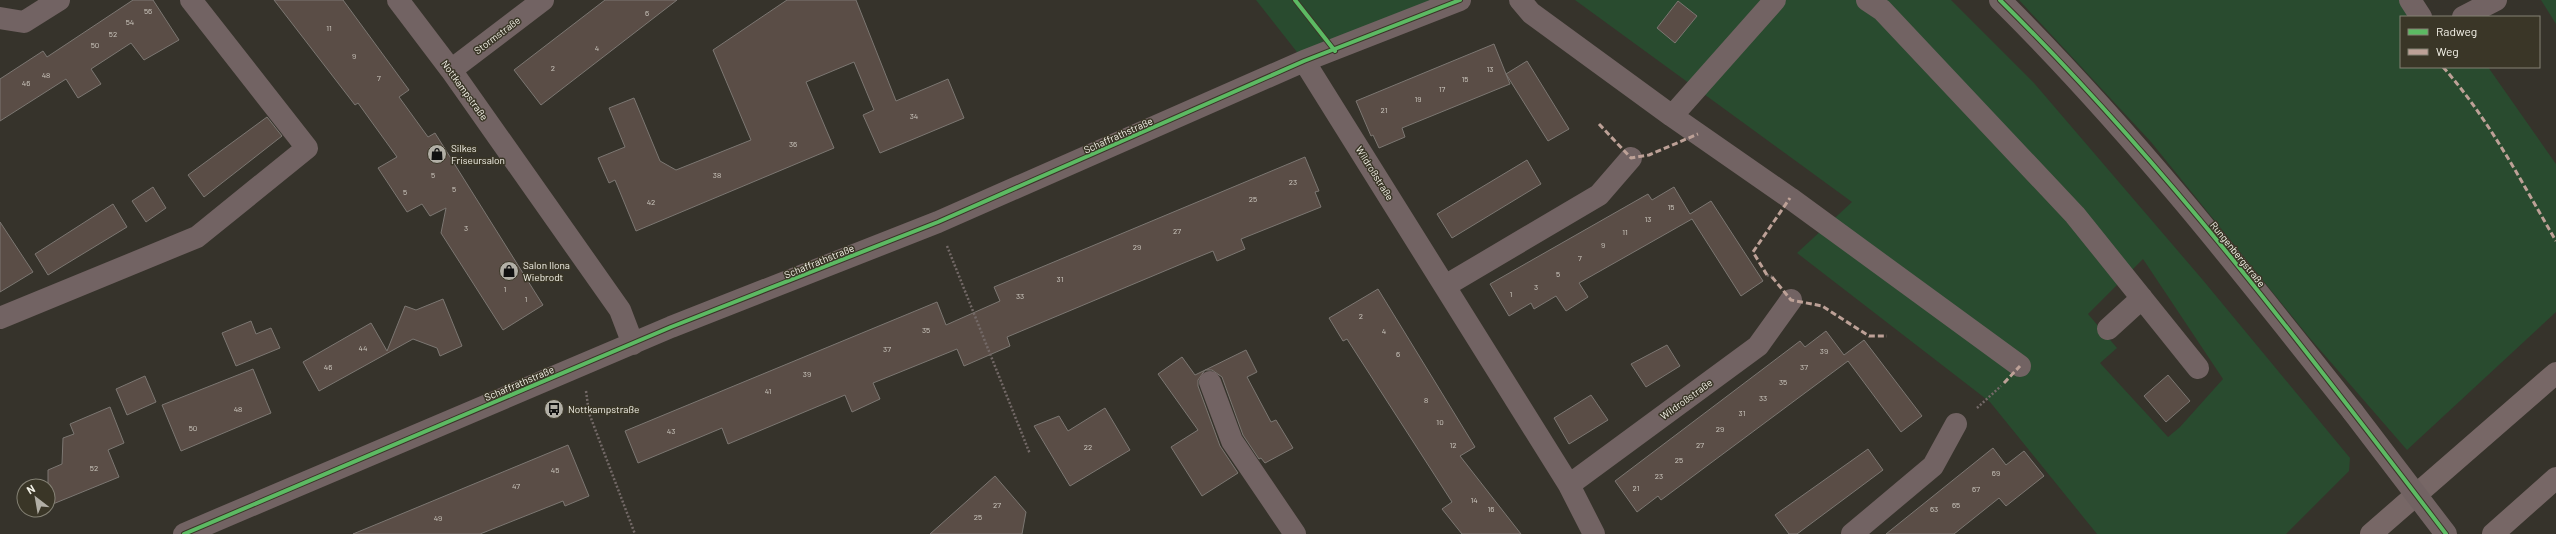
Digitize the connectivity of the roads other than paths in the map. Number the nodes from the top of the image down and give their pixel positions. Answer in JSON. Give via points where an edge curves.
{"nodes":[{"id":1,"x":59,"y":0,"type":"edge"},
{"id":2,"x":191,"y":0,"type":"edge"},
{"id":3,"x":398,"y":0,"type":"edge"},
{"id":4,"x":543,"y":0,"type":"edge"},
{"id":5,"x":1460,"y":0,"type":"edge"},
{"id":6,"x":1520,"y":0,"type":"edge"},
{"id":7,"x":1776,"y":0,"type":"edge"},
{"id":8,"x":1867,"y":0,"type":"edge"},
{"id":9,"x":2000,"y":0,"type":"edge"},
{"id":10,"x":2496,"y":0,"type":"edge"},
{"id":11,"x":2465,"y":16,"type":"edge"},
{"id":12,"x":0,"y":18,"type":"edge"},
{"id":13,"x":1304,"y":61,"type":"junction"},
{"id":14,"x":451,"y":70,"type":"junction"},
{"id":15,"x":1672,"y":116,"type":"junction"},
{"id":16,"x":1631,"y":158,"type":"dead end"},
{"id":17,"x":1445,"y":286,"type":"junction"},
{"id":18,"x":2142,"y":298,"type":"junction"},
{"id":19,"x":1791,"y":300,"type":"dead end"},
{"id":20,"x":0,"y":318,"type":"edge"},
{"id":21,"x":2108,"y":329,"type":"dead end"},
{"id":22,"x":633,"y":344,"type":"junction"},
{"id":23,"x":2020,"y":366,"type":"dead end"},
{"id":24,"x":2198,"y":368,"type":"dead end"},
{"id":25,"x":2556,"y":373,"type":"edge"},
{"id":26,"x":1210,"y":382,"type":"dead end"},
{"id":27,"x":1956,"y":424,"type":"dead end"},
{"id":28,"x":2556,"y":478,"type":"edge"},
{"id":29,"x":1569,"y":485,"type":"junction"},
{"id":30,"x":184,"y":534,"type":"edge"},
{"id":31,"x":1295,"y":534,"type":"edge"},
{"id":32,"x":1594,"y":534,"type":"edge"},
{"id":33,"x":1852,"y":534,"type":"edge"},
{"id":34,"x":2371,"y":534,"type":"edge"},
{"id":35,"x":2446,"y":534,"type":"edge"},
{"id":36,"x":2493,"y":534,"type":"edge"}],
"edges":[{"from":1,"to":12,"type":"street","via":[[24,22]]},
{"from":2,"to":20,"type":"street","via":[[307,148],[197,237]]},
{"from":3,"to":14,"type":"street","name":"Nottkampstraße"},
{"from":4,"to":14,"type":"street","name":"Stormstraße"},
{"from":5,"to":13,"type":"street","name":"Schaffrathstraße"},
{"from":6,"to":15,"type":"street","via":[[1531,13]]},
{"from":7,"to":15,"type":"street"},
{"from":8,"to":18,"type":"street","via":[[1882,10],[2075,215]]},
{"from":9,"to":35,"type":"street","name":"Rungenbergstraße","bridge":true,"via":[[2053,53],[2139,148],[2246,276]]},
{"from":10,"to":11,"type":"street"},
{"from":13,"to":17,"type":"street","name":"Wildroßstraße"},
{"from":13,"to":22,"type":"street","name":"Schaffrathstraße","via":[[938,222]]},
{"from":14,"to":22,"type":"street","name":"Nottkampstraße","via":[[620,310]]},
{"from":15,"to":23,"type":"street","via":[[1790,198]]},
{"from":16,"to":17,"type":"street","via":[[1599,195]]},
{"from":17,"to":29,"type":"street","name":"Wildroßstraße"},
{"from":18,"to":21,"type":"street"},
{"from":18,"to":24,"type":"street"},
{"from":19,"to":29,"type":"street","name":"Wildroßstraße","via":[[1758,346]]},
{"from":22,"to":30,"type":"street","name":"Schaffrathstraße"},
{"from":25,"to":34,"type":"highway"},
{"from":26,"to":31,"type":"street","via":[[1232,441]]},
{"from":27,"to":33,"type":"street","via":[[1933,466]]},
{"from":28,"to":36,"type":"highway"},
{"from":29,"to":32,"type":"street","name":"Wildroßstraße"}]}
